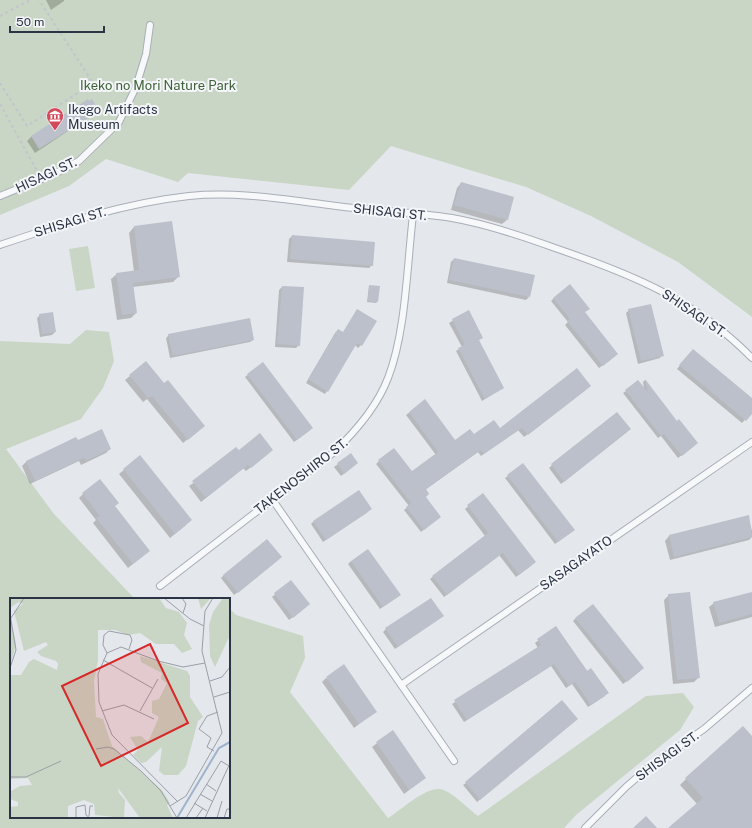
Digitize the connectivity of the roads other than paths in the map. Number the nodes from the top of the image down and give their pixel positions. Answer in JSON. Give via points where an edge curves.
{"nodes":[{"id":1,"x":150,"y":24,"type":"dead end"},
{"id":2,"x":0,"y":196,"type":"edge"},
{"id":3,"x":414,"y":215,"type":"junction"},
{"id":4,"x":0,"y":245,"type":"edge"},
{"id":5,"x":752,"y":358,"type":"edge"},
{"id":6,"x":752,"y":442,"type":"edge"},
{"id":7,"x":272,"y":499,"type":"junction"},
{"id":8,"x":160,"y":586,"type":"dead end"},
{"id":9,"x":401,"y":685,"type":"junction"},
{"id":10,"x":752,"y":688,"type":"edge"},
{"id":11,"x":454,"y":761,"type":"dead end"},
{"id":12,"x":585,"y":828,"type":"edge"}],
"edges":[{"from":1,"to":2,"type":"lane","name":"HISAGI ST.","via":[[146,54],[136,87],[119,122],[80,161]]},
{"from":3,"to":4,"type":"lane","name":"SHISAGI ST.","via":[[271,197],[235,194],[191,196],[112,209]]},
{"from":3,"to":5,"type":"lane","name":"SHISAGI ST.","via":[[452,218],[495,228],[642,281],[676,298],[712,321]]},
{"from":3,"to":7,"type":"lane","name":"TAKENOSHIRO ST.","via":[[401,326],[388,379],[374,406],[353,434],[334,452]]},
{"from":6,"to":9,"type":"lane","name":"SASAGAYATO"},
{"from":7,"to":8,"type":"lane","name":"TAKENOSHIRO ST."},
{"from":7,"to":9,"type":"lane"},
{"from":9,"to":11,"type":"lane"},
{"from":10,"to":12,"type":"lane","name":"SHISAGI ST.","via":[[704,729],[626,787]]}]}
